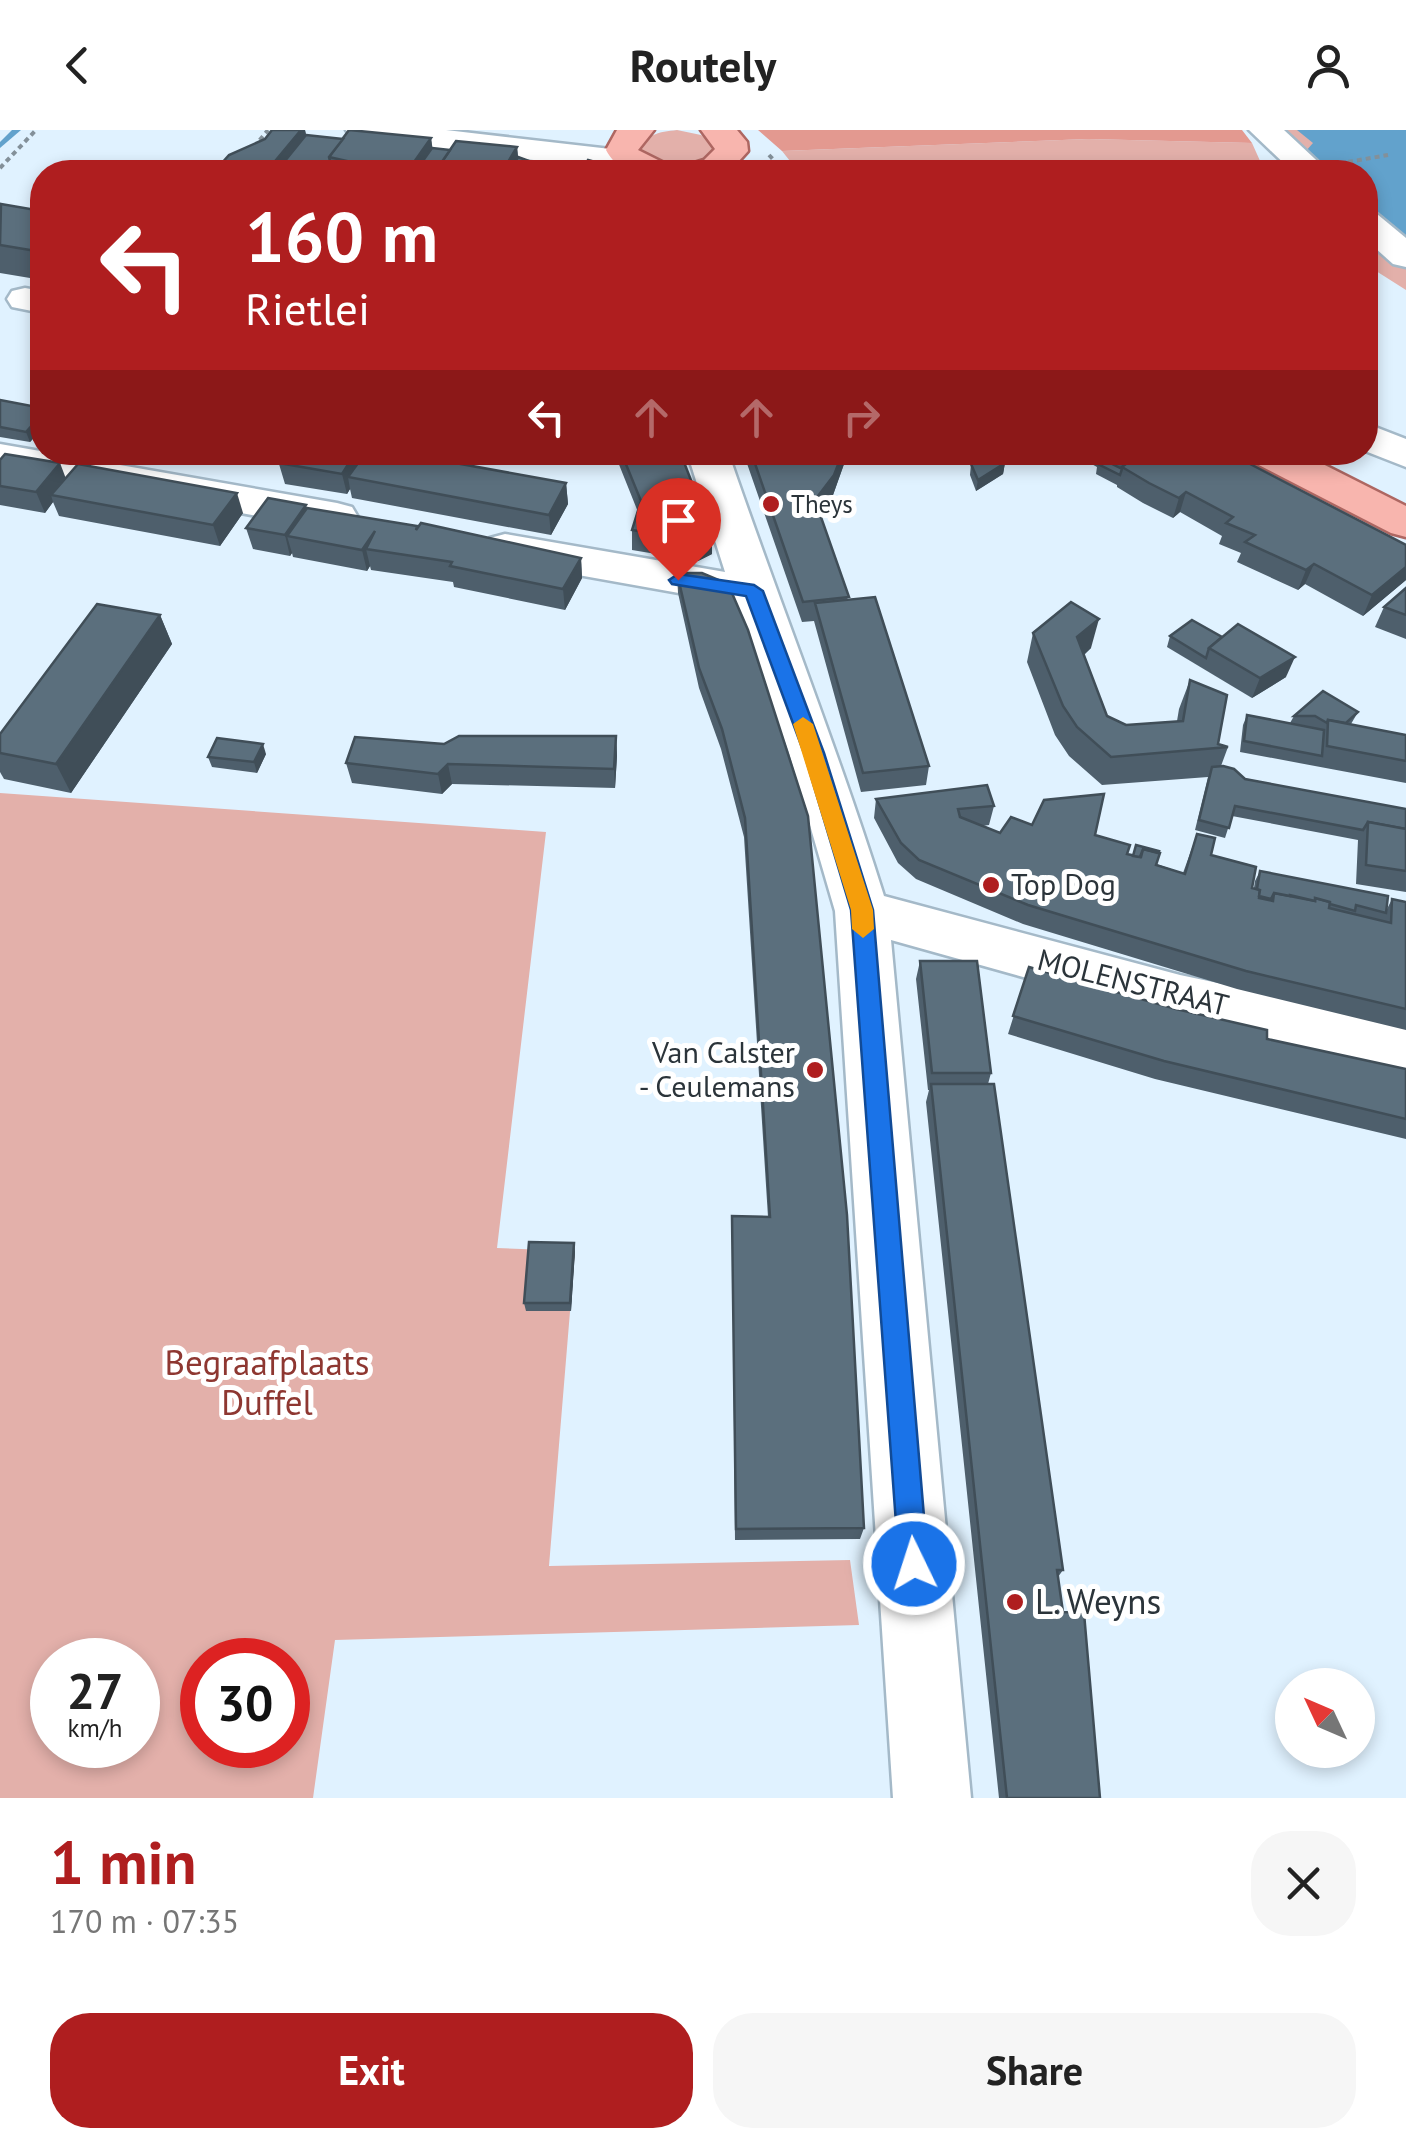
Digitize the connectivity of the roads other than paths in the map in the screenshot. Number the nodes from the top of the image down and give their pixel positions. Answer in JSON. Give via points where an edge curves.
{"nodes":[{"id":1,"x":362,"y":130,"type":"edge"},
{"id":2,"x":637,"y":151,"type":"edge"},
{"id":3,"x":1378,"y":233,"type":"edge"},
{"id":4,"x":1406,"y":256,"type":"edge"},
{"id":5,"x":1378,"y":441,"type":"edge"},
{"id":6,"x":1406,"y":455,"type":"edge"},
{"id":7,"x":0,"y":456,"type":"edge"},
{"id":8,"x":30,"y":461,"type":"edge"},
{"id":9,"x":50,"y":465,"type":"edge"},
{"id":10,"x":711,"y":465,"type":"edge"},
{"id":11,"x":1260,"y":465,"type":"edge"},
{"id":12,"x":1266,"y":465,"type":"edge"},
{"id":13,"x":1406,"y":523,"type":"edge"},
{"id":14,"x":385,"y":526,"type":"edge"},
{"id":15,"x":464,"y":540,"type":"edge"},
{"id":16,"x":1406,"y":554,"type":"edge"},
{"id":17,"x":754,"y":591,"type":"junction"},
{"id":18,"x":862,"y":910,"type":"junction"},
{"id":19,"x":1406,"y":1047,"type":"edge"},
{"id":20,"x":932,"y":1798,"type":"edge"}],
"edges":[{"from":1,"to":2,"type":"street"},
{"from":3,"to":4,"type":"street"},
{"from":5,"to":6,"type":"street"},
{"from":7,"to":8,"type":"street"},
{"from":9,"to":14,"type":"street"},
{"from":10,"to":17,"type":"street"},
{"from":11,"to":16,"type":"street"},
{"from":12,"to":13,"type":"main road"},
{"from":15,"to":17,"type":"street"},
{"from":17,"to":18,"type":"street"},
{"from":18,"to":19,"type":"street","name":"MOLENSTRAAT","via":[[1180,998]]},
{"from":18,"to":20,"type":"street"}]}
